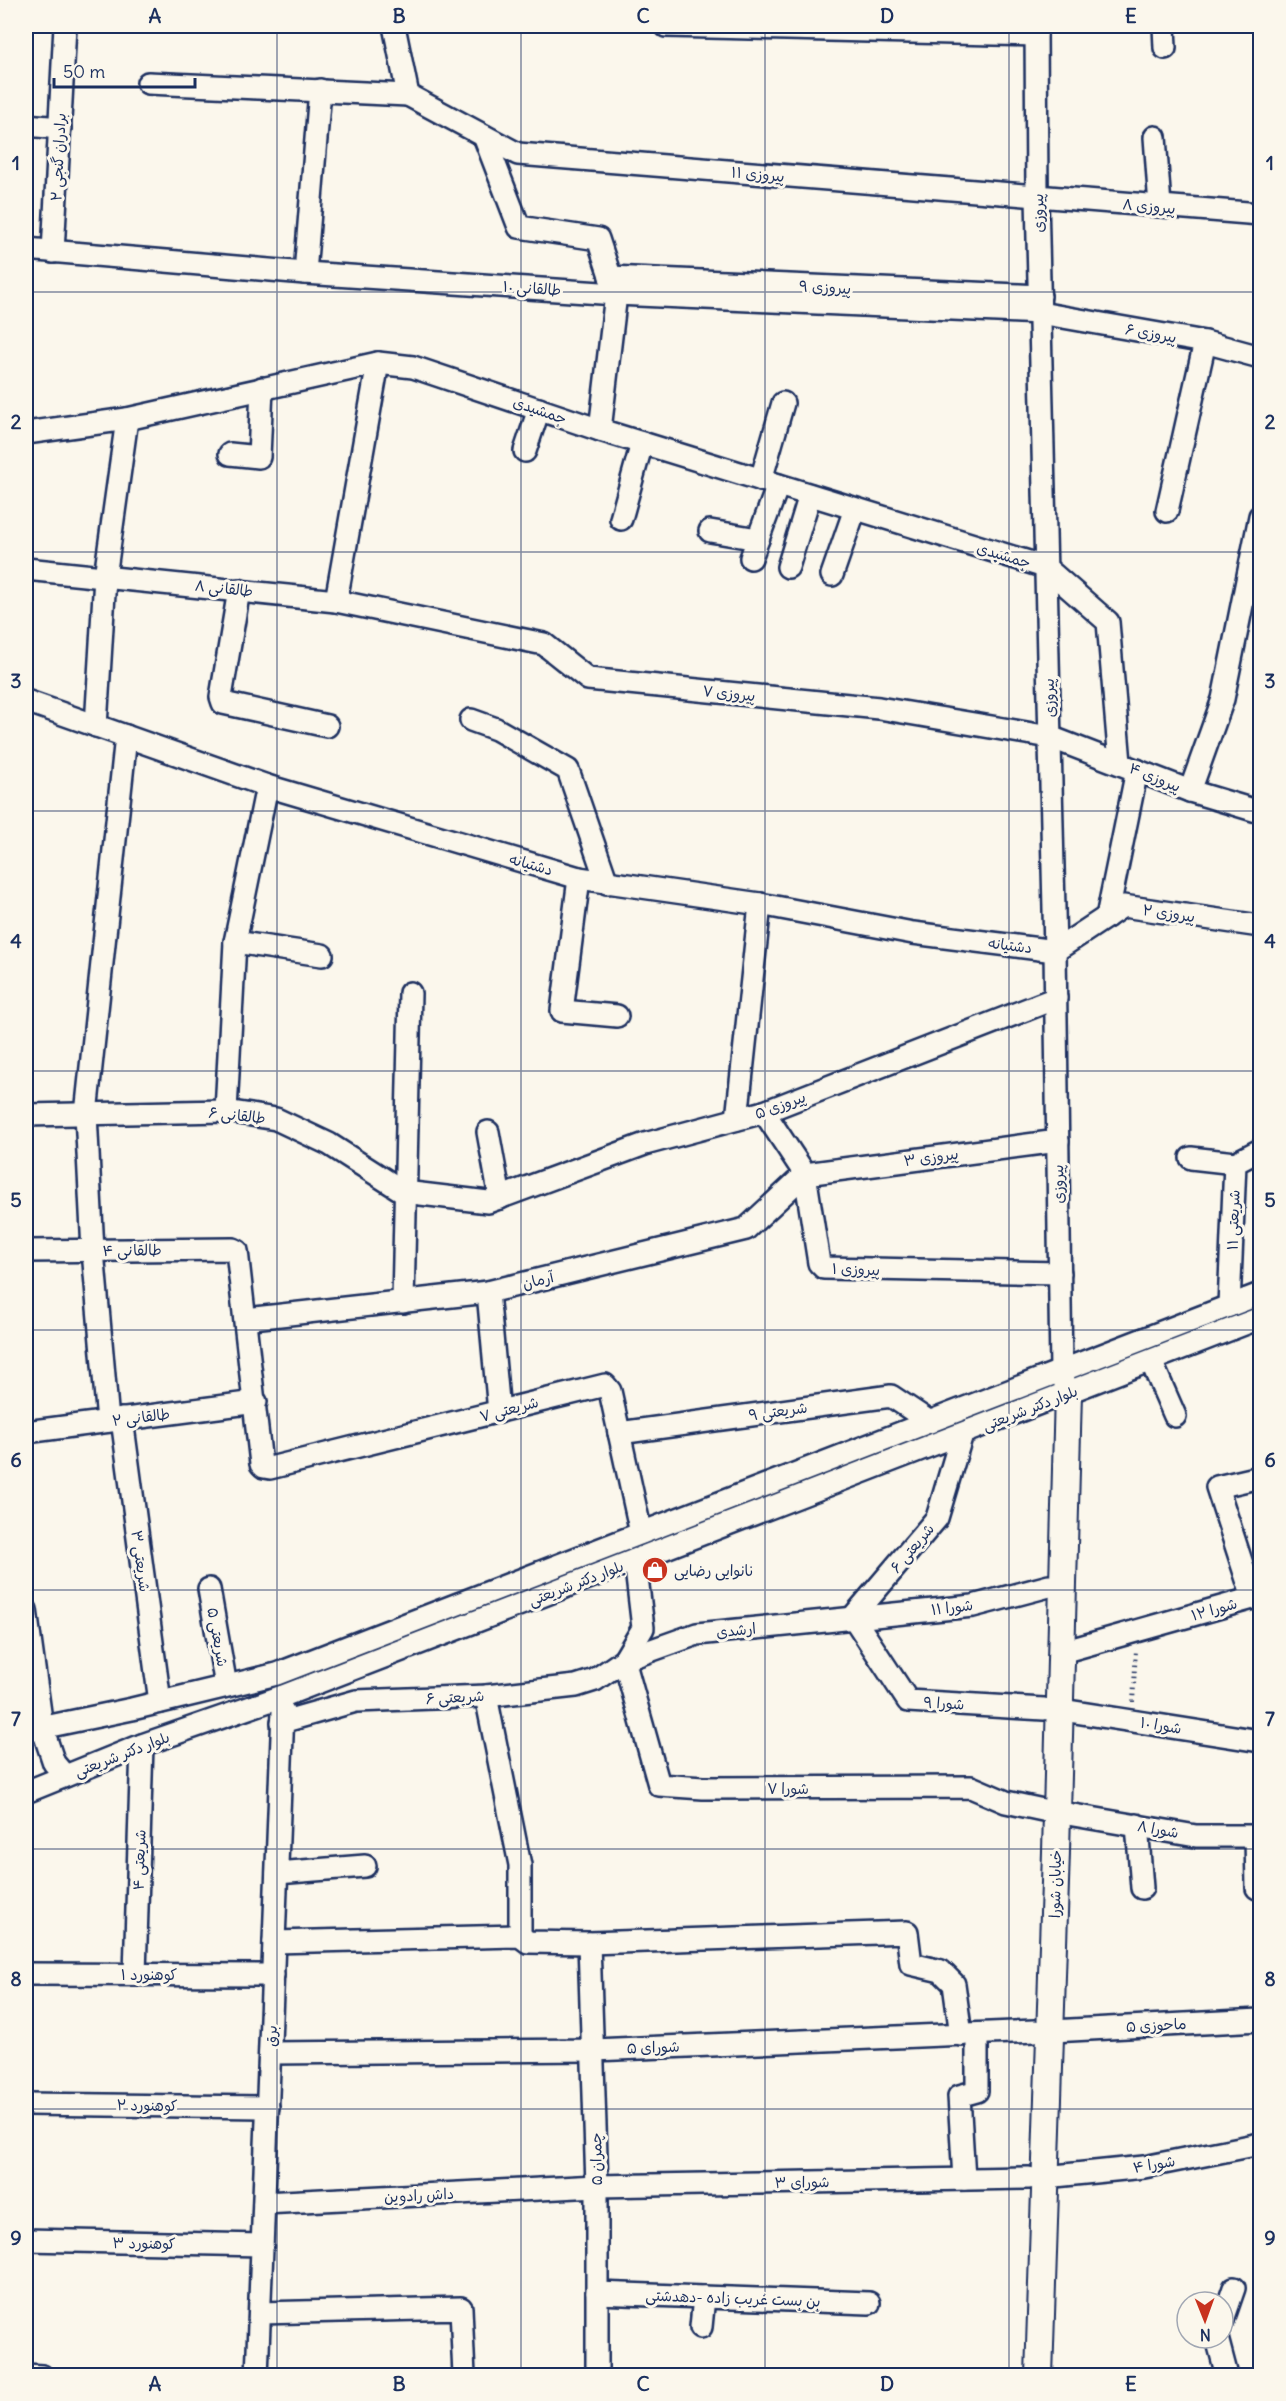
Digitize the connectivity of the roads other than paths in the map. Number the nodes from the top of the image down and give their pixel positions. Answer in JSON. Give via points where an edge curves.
{"nodes":[{"id":1,"x":65,"y":26,"type":"edge"},
{"id":2,"x":394,"y":26,"type":"edge"},
{"id":3,"x":666,"y":26,"type":"edge"},
{"id":4,"x":1164,"y":26,"type":"edge"},
{"id":5,"x":1036,"y":30,"type":"edge"},
{"id":6,"x":1164,"y":48,"type":"dead end"},
{"id":7,"x":148,"y":83,"type":"dead end"},
{"id":8,"x":320,"y":90,"type":"junction"},
{"id":9,"x":408,"y":95,"type":"junction"},
{"id":10,"x":26,"y":125,"type":"edge"},
{"id":11,"x":60,"y":128,"type":"junction"},
{"id":12,"x":484,"y":136,"type":"junction"},
{"id":13,"x":1155,"y":137,"type":"dead end"},
{"id":14,"x":1037,"y":197,"type":"junction"},
{"id":15,"x":1160,"y":206,"type":"junction"},
{"id":16,"x":1260,"y":214,"type":"edge"},
{"id":17,"x":26,"y":249,"type":"edge"},
{"id":18,"x":53,"y":252,"type":"junction"},
{"id":19,"x":305,"y":273,"type":"junction"},
{"id":20,"x":613,"y":285,"type":"junction"},
{"id":21,"x":1040,"y":305,"type":"junction"},
{"id":22,"x":1205,"y":342,"type":"junction"},
{"id":23,"x":1260,"y":357,"type":"edge"},
{"id":24,"x":378,"y":363,"type":"junction"},
{"id":25,"x":262,"y":388,"type":"junction"},
{"id":26,"x":783,"y":403,"type":"dead end"},
{"id":27,"x":539,"y":409,"type":"junction"},
{"id":28,"x":127,"y":419,"type":"junction"},
{"id":29,"x":600,"y":430,"type":"junction"},
{"id":30,"x":26,"y":433,"type":"edge"},
{"id":31,"x":642,"y":443,"type":"junction"},
{"id":32,"x":525,"y":451,"type":"dead end"},
{"id":33,"x":230,"y":454,"type":"dead end"},
{"id":34,"x":770,"y":482,"type":"junction"},
{"id":35,"x":810,"y":495,"type":"junction"},
{"id":36,"x":855,"y":509,"type":"junction"},
{"id":37,"x":1167,"y":511,"type":"dead end"},
{"id":38,"x":1260,"y":516,"type":"edge"},
{"id":39,"x":621,"y":519,"type":"dead end"},
{"id":40,"x":710,"y":531,"type":"dead end"},
{"id":41,"x":789,"y":567,"type":"dead end"},
{"id":42,"x":1045,"y":567,"type":"junction"},
{"id":43,"x":26,"y":569,"type":"edge"},
{"id":44,"x":832,"y":575,"type":"dead end"},
{"id":45,"x":105,"y":577,"type":"junction"},
{"id":46,"x":239,"y":590,"type":"junction"},
{"id":47,"x":336,"y":601,"type":"junction"},
{"id":48,"x":420,"y":618,"type":"joint"},
{"id":49,"x":26,"y":701,"type":"edge"},
{"id":50,"x":471,"y":720,"type":"dead end"},
{"id":51,"x":96,"y":726,"type":"junction"},
{"id":52,"x":327,"y":726,"type":"dead end"},
{"id":53,"x":126,"y":736,"type":"junction"},
{"id":54,"x":1050,"y":737,"type":"junction"},
{"id":55,"x":1129,"y":766,"type":"junction"},
{"id":56,"x":267,"y":786,"type":"junction"},
{"id":57,"x":1190,"y":791,"type":"junction"},
{"id":58,"x":1260,"y":812,"type":"edge"},
{"id":59,"x":579,"y":878,"type":"junction"},
{"id":60,"x":607,"y":883,"type":"junction"},
{"id":61,"x":760,"y":904,"type":"junction"},
{"id":62,"x":1107,"y":917,"type":"junction"},
{"id":63,"x":1260,"y":926,"type":"edge"},
{"id":64,"x":235,"y":942,"type":"junction"},
{"id":65,"x":1055,"y":951,"type":"junction"},
{"id":66,"x":322,"y":955,"type":"dead end"},
{"id":67,"x":410,"y":993,"type":"dead end"},
{"id":68,"x":1056,"y":998,"type":"junction"},
{"id":69,"x":617,"y":1016,"type":"dead end"},
{"id":70,"x":226,"y":1112,"type":"junction"},
{"id":71,"x":764,"y":1112,"type":"junction"},
{"id":72,"x":87,"y":1114,"type":"junction"},
{"id":73,"x":26,"y":1115,"type":"edge"},
{"id":74,"x":736,"y":1119,"type":"junction"},
{"id":75,"x":488,"y":1132,"type":"dead end"},
{"id":76,"x":1058,"y":1140,"type":"junction"},
{"id":77,"x":1260,"y":1149,"type":"edge"},
{"id":78,"x":1191,"y":1158,"type":"dead end"},
{"id":79,"x":1235,"y":1163,"type":"junction"},
{"id":80,"x":805,"y":1174,"type":"junction"},
{"id":81,"x":404,"y":1192,"type":"junction"},
{"id":82,"x":500,"y":1198,"type":"junction"},
{"id":83,"x":26,"y":1251,"type":"edge"},
{"id":84,"x":93,"y":1251,"type":"junction"},
{"id":85,"x":1060,"y":1273,"type":"junction"},
{"id":86,"x":488,"y":1292,"type":"junction"},
{"id":87,"x":1260,"y":1294,"type":"edge"},
{"id":88,"x":403,"y":1302,"type":"junction"},
{"id":89,"x":1229,"y":1306,"type":"junction"},
{"id":90,"x":1260,"y":1318,"type":"edge"},
{"id":91,"x":245,"y":1319,"type":"junction"},
{"id":92,"x":1151,"y":1361,"type":"junction"},
{"id":93,"x":1060,"y":1388,"type":"junction"},
{"id":94,"x":256,"y":1402,"type":"junction"},
{"id":95,"x":499,"y":1412,"type":"junction"},
{"id":96,"x":1175,"y":1416,"type":"dead end"},
{"id":97,"x":115,"y":1420,"type":"junction"},
{"id":98,"x":930,"y":1422,"type":"junction"},
{"id":99,"x":26,"y":1432,"type":"edge"},
{"id":100,"x":619,"y":1433,"type":"junction"},
{"id":101,"x":962,"y":1434,"type":"junction"},
{"id":102,"x":862,"y":1448,"type":"junction"},
{"id":103,"x":870,"y":1469,"type":"junction"},
{"id":104,"x":1260,"y":1476,"type":"edge"},
{"id":105,"x":641,"y":1533,"type":"junction"},
{"id":106,"x":635,"y":1560,"type":"junction"},
{"id":107,"x":1049,"y":1586,"type":"junction"},
{"id":108,"x":209,"y":1588,"type":"dead end"},
{"id":109,"x":1257,"y":1601,"type":"edge"},
{"id":110,"x":26,"y":1610,"type":"edge"},
{"id":111,"x":853,"y":1617,"type":"junction"},
{"id":112,"x":1062,"y":1652,"type":"junction"},
{"id":113,"x":624,"y":1660,"type":"junction"},
{"id":114,"x":347,"y":1672,"type":"junction"},
{"id":115,"x":226,"y":1686,"type":"junction"},
{"id":116,"x":283,"y":1696,"type":"junction"},
{"id":117,"x":486,"y":1696,"type":"junction"},
{"id":118,"x":356,"y":1701,"type":"junction"},
{"id":119,"x":160,"y":1702,"type":"junction"},
{"id":120,"x":1053,"y":1709,"type":"junction"},
{"id":121,"x":282,"y":1722,"type":"junction"},
{"id":122,"x":34,"y":1729,"type":"edge"},
{"id":123,"x":1260,"y":1741,"type":"edge"},
{"id":124,"x":142,"y":1745,"type":"junction"},
{"id":125,"x":65,"y":1776,"type":"junction"},
{"id":126,"x":26,"y":1792,"type":"edge"},
{"id":127,"x":1050,"y":1811,"type":"junction"},
{"id":128,"x":1137,"y":1826,"type":"junction"},
{"id":129,"x":1258,"y":1836,"type":"edge"},
{"id":130,"x":365,"y":1866,"type":"dead end"},
{"id":131,"x":277,"y":1873,"type":"junction"},
{"id":132,"x":1142,"y":1888,"type":"dead end"},
{"id":133,"x":1257,"y":1888,"type":"dead end"},
{"id":134,"x":520,"y":1936,"type":"junction"},
{"id":135,"x":274,"y":1941,"type":"junction"},
{"id":136,"x":589,"y":1943,"type":"junction"},
{"id":137,"x":26,"y":1974,"type":"edge"},
{"id":138,"x":135,"y":1974,"type":"junction"},
{"id":139,"x":273,"y":1975,"type":"junction"},
{"id":140,"x":1260,"y":2019,"type":"edge"},
{"id":141,"x":1043,"y":2031,"type":"junction"},
{"id":142,"x":969,"y":2035,"type":"junction"},
{"id":143,"x":594,"y":2050,"type":"junction"},
{"id":144,"x":270,"y":2053,"type":"junction"},
{"id":145,"x":26,"y":2104,"type":"edge"},
{"id":146,"x":268,"y":2107,"type":"junction"},
{"id":147,"x":1260,"y":2144,"type":"edge"},
{"id":148,"x":1037,"y":2178,"type":"junction"},
{"id":149,"x":963,"y":2180,"type":"junction"},
{"id":150,"x":597,"y":2186,"type":"junction"},
{"id":151,"x":574,"y":2188,"type":"joint"},
{"id":152,"x":264,"y":2203,"type":"junction"},
{"id":153,"x":26,"y":2240,"type":"edge"},
{"id":154,"x":262,"y":2245,"type":"junction"},
{"id":155,"x":597,"y":2293,"type":"junction"},
{"id":156,"x":704,"y":2297,"type":"junction"},
{"id":157,"x":869,"y":2303,"type":"dead end"},
{"id":158,"x":260,"y":2313,"type":"junction"},
{"id":159,"x":702,"y":2327,"type":"dead end"},
{"id":160,"x":1220,"y":2350,"type":"edge"},
{"id":161,"x":26,"y":2375,"type":"edge"},
{"id":162,"x":42,"y":2376,"type":"edge"},
{"id":163,"x":257,"y":2376,"type":"edge"},
{"id":164,"x":464,"y":2376,"type":"edge"},
{"id":165,"x":597,"y":2376,"type":"edge"},
{"id":166,"x":1021,"y":2376,"type":"edge"},
{"id":167,"x":1039,"y":2376,"type":"edge"},
{"id":168,"x":1227,"y":2376,"type":"edge"}],
"edges":[{"from":1,"to":11,"type":"street","name":"برادران گنجی ۲"},
{"from":2,"to":9,"type":"street"},
{"from":3,"to":5,"type":"street"},
{"from":4,"to":6,"type":"street"},
{"from":5,"to":14,"type":"street","name":"پیروزی"},
{"from":7,"to":8,"type":"street"},
{"from":8,"to":9,"type":"street"},
{"from":8,"to":19,"type":"street"},
{"from":9,"to":12,"type":"street","name":"پیروزی ۱۱"},
{"from":10,"to":11,"type":"street"},
{"from":11,"to":18,"type":"street","name":"برادران گنجی ۲"},
{"from":12,"to":14,"type":"street","name":"پیروزی ۱۱","via":[[518,154]]},
{"from":12,"to":20,"type":"street","via":[[519,227],[598,239]]},
{"from":13,"to":15,"type":"street"},
{"from":14,"to":15,"type":"street","name":"پیروزی ۸"},
{"from":14,"to":21,"type":"street","name":"پیروزی"},
{"from":15,"to":16,"type":"street","name":"پیروزی ۸"},
{"from":17,"to":18,"type":"street","name":"طالقانی ۱۰"},
{"from":18,"to":19,"type":"street","name":"طالقانی ۱۰"},
{"from":19,"to":20,"type":"street","name":"طالقانی ۱۰"},
{"from":20,"to":21,"type":"street","name":"طالقانی ۱۰"},
{"from":20,"to":29,"type":"street"},
{"from":21,"to":22,"type":"street","name":"پیروزی ۶"},
{"from":21,"to":42,"type":"street","name":"پیروزی"},
{"from":22,"to":23,"type":"street","name":"پیروزی ۶"},
{"from":22,"to":37,"type":"street"},
{"from":24,"to":25,"type":"street","name":"جمشیدی"},
{"from":24,"to":27,"type":"street","name":"جمشیدی","via":[[413,367]]},
{"from":24,"to":47,"type":"street"},
{"from":25,"to":28,"type":"street","name":"جمشیدی"},
{"from":25,"to":33,"type":"street","via":[[259,457]]},
{"from":26,"to":34,"type":"street"},
{"from":27,"to":29,"type":"street","name":"جمشیدی"},
{"from":27,"to":32,"type":"street"},
{"from":28,"to":30,"type":"street","name":"جمشیدی"},
{"from":28,"to":45,"type":"street"},
{"from":29,"to":31,"type":"street","name":"جمشیدی"},
{"from":31,"to":34,"type":"street","name":"جمشیدی"},
{"from":31,"to":39,"type":"street"},
{"from":34,"to":35,"type":"street","name":"جمشیدی"},
{"from":34,"to":40,"type":"street","via":[[755,548]]},
{"from":35,"to":36,"type":"street","name":"جمشیدی"},
{"from":35,"to":41,"type":"street"},
{"from":36,"to":42,"type":"street","name":"جمشیدی"},
{"from":36,"to":44,"type":"street"},
{"from":38,"to":57,"type":"street","via":[[1223,699]]},
{"from":42,"to":54,"type":"street","name":"پیروزی"},
{"from":42,"to":55,"type":"street","via":[[1108,622]]},
{"from":43,"to":45,"type":"street","name":"طالقانی ۸"},
{"from":45,"to":46,"type":"street","name":"طالقانی ۸"},
{"from":45,"to":51,"type":"street"},
{"from":46,"to":47,"type":"street","name":"طالقانی ۸"},
{"from":46,"to":52,"type":"street","via":[[220,697],[223,703]]},
{"from":47,"to":48,"type":"street","name":"طالقانی ۸"},
{"from":48,"to":54,"type":"street","name":"پیروزی ۷","via":[[544,644],[588,679],[879,708]]},
{"from":49,"to":51,"type":"street","name":"دشتیانه"},
{"from":50,"to":60,"type":"street","via":[[496,729],[568,770]]},
{"from":51,"to":53,"type":"street","name":"دشتیانه"},
{"from":53,"to":56,"type":"street","name":"دشتیانه"},
{"from":53,"to":72,"type":"street","name":"شریعتی ۳"},
{"from":54,"to":55,"type":"street","name":"پیروزی ۴"},
{"from":54,"to":65,"type":"street","name":"پیروزی"},
{"from":55,"to":57,"type":"street","name":"پیروزی ۴"},
{"from":55,"to":62,"type":"street"},
{"from":56,"to":59,"type":"street","name":"دشتیانه"},
{"from":56,"to":64,"type":"street"},
{"from":57,"to":58,"type":"street","name":"پیروزی ۴"},
{"from":59,"to":60,"type":"street","name":"دشتیانه"},
{"from":59,"to":69,"type":"street","via":[[562,1011]]},
{"from":60,"to":61,"type":"street","name":"دشتیانه"},
{"from":61,"to":65,"type":"street","name":"دشتیانه","via":[[913,933]]},
{"from":61,"to":74,"type":"street"},
{"from":62,"to":63,"type":"street","name":"پیروزی ۲","via":[[1123,906]]},
{"from":62,"to":65,"type":"street","name":"پیروزی ۲"},
{"from":64,"to":66,"type":"street"},
{"from":64,"to":70,"type":"street"},
{"from":65,"to":68,"type":"street","name":"پیروزی"},
{"from":67,"to":81,"type":"street"},
{"from":68,"to":71,"type":"street","name":"پیروزی ۵"},
{"from":68,"to":76,"type":"street","name":"پیروزی"},
{"from":70,"to":72,"type":"street","name":"طالقانی ۶"},
{"from":70,"to":81,"type":"street","name":"طالقانی ۶","via":[[276,1119],[329,1144]]},
{"from":71,"to":74,"type":"street","name":"پیروزی ۵"},
{"from":71,"to":80,"type":"street","name":"پیروزی ۱"},
{"from":72,"to":73,"type":"street","name":"طالقانی ۶"},
{"from":72,"to":84,"type":"street","name":"شریعتی ۳"},
{"from":74,"to":82,"type":"street","name":"پیروزی ۵","via":[[645,1144]]},
{"from":75,"to":82,"type":"street"},
{"from":76,"to":80,"type":"street","name":"پیروزی ۳"},
{"from":76,"to":85,"type":"street","name":"پیروزی"},
{"from":77,"to":79,"type":"street"},
{"from":78,"to":79,"type":"street"},
{"from":79,"to":89,"type":"street","name":"شریعتی ۱۱"},
{"from":80,"to":85,"type":"street","name":"پیروزی ۱","via":[[819,1263],[824,1268]]},
{"from":80,"to":86,"type":"street","name":"آرمان","via":[[746,1229]]},
{"from":81,"to":82,"type":"street","name":"طالقانی ۶","via":[[488,1202]]},
{"from":81,"to":88,"type":"street"},
{"from":83,"to":84,"type":"street","name":"طالقانی ۴"},
{"from":84,"to":91,"type":"street","name":"طالقانی ۴","via":[[233,1249],[237,1251]]},
{"from":84,"to":97,"type":"street","name":"شریعتی ۳"},
{"from":85,"to":93,"type":"street","name":"پیروزی"},
{"from":86,"to":88,"type":"street","name":"آرمان"},
{"from":86,"to":95,"type":"street"},
{"from":87,"to":89,"type":"street","name":"بلوار دکتر شریعتی"},
{"from":88,"to":91,"type":"street","name":"آرمان"},
{"from":89,"to":93,"type":"street","name":"بلوار دکتر شریعتی"},
{"from":90,"to":92,"type":"street","name":"بلوار دکتر شریعتی"},
{"from":91,"to":94,"type":"street"},
{"from":92,"to":93,"type":"street","name":"بلوار دکتر شریعتی"},
{"from":92,"to":96,"type":"street"},
{"from":93,"to":98,"type":"street","name":"بلوار دکتر شریعتی"},
{"from":93,"to":101,"type":"street","name":"بلوار دکتر شریعتی"},
{"from":93,"to":107,"type":"main road","name":"خیابان شورا"},
{"from":93,"to":112,"type":"main road","name":"خیابان شورا"},
{"from":94,"to":95,"type":"street","name":"شریعتی ۷","via":[[264,1467]]},
{"from":94,"to":97,"type":"street","name":"طالقانی ۲"},
{"from":95,"to":100,"type":"street","name":"شریعتی ۷","via":[[605,1385],[610,1391]]},
{"from":97,"to":99,"type":"street","name":"طالقانی ۲"},
{"from":97,"to":119,"type":"street","name":"شریعتی ۳"},
{"from":98,"to":100,"type":"street","name":"شریعتی ۹","via":[[891,1396]]},
{"from":98,"to":102,"type":"street","name":"بلوار دکتر شریعتی"},
{"from":100,"to":105,"type":"street","name":"شریعتی ۷"},
{"from":101,"to":103,"type":"street","name":"بلوار دکتر شریعتی"},
{"from":101,"to":111,"type":"street","name":"شریعتی ۶","via":[[937,1518]]},
{"from":102,"to":103,"type":"street"},
{"from":102,"to":105,"type":"street","name":"بلوار دکتر شریعتی"},
{"from":103,"to":106,"type":"street","name":"بلوار دکتر شریعتی"},
{"from":104,"to":109,"type":"street","name":"شورا ۱۲","via":[[1217,1486]]},
{"from":105,"to":115,"type":"street","name":"بلوار دکتر شریعتی","via":[[277,1674]]},
{"from":106,"to":113,"type":"street","via":[[643,1628]]},
{"from":106,"to":114,"type":"street","name":"بلوار دکتر شریعتی"},
{"from":107,"to":111,"type":"street","name":"شورا ۱۱","via":[[973,1606]]},
{"from":107,"to":120,"type":"main road","name":"خیابان شورا"},
{"from":108,"to":115,"type":"street","name":"شریعتی ۵"},
{"from":109,"to":112,"type":"street","name":"شورا ۱۲"},
{"from":110,"to":122,"type":"street"},
{"from":111,"to":113,"type":"street","name":"ارشدی","via":[[697,1634]]},
{"from":111,"to":120,"type":"street","name":"شورا ۹","via":[[908,1701]]},
{"from":112,"to":120,"type":"main road","name":"خیابان شورا"},
{"from":113,"to":117,"type":"street","name":"شریعتی ۶","via":[[595,1680],[576,1686]]},
{"from":113,"to":127,"type":"street","name":"شورا ۷","via":[[659,1785],[971,1787],[1006,1802]]},
{"from":114,"to":116,"type":"street","name":"بلوار دکتر شریعتی"},
{"from":114,"to":118,"type":"street"},
{"from":115,"to":119,"type":"street","name":"بلوار دکتر شریعتی"},
{"from":116,"to":121,"type":"street","name":"برق"},
{"from":116,"to":124,"type":"street","name":"بلوار دکتر شریعتی"},
{"from":117,"to":118,"type":"street","name":"شریعتی ۶"},
{"from":117,"to":134,"type":"street","via":[[520,1865]]},
{"from":118,"to":121,"type":"street","name":"شریعتی ۶"},
{"from":119,"to":122,"type":"street","name":"بلوار دکتر شریعتی"},
{"from":120,"to":123,"type":"street","name":"شورا ۱۰"},
{"from":120,"to":127,"type":"main road","name":"خیابان شورا"},
{"from":121,"to":131,"type":"street","name":"برق"},
{"from":122,"to":125,"type":"street"},
{"from":124,"to":125,"type":"street","name":"بلوار دکتر شریعتی"},
{"from":124,"to":138,"type":"street","name":"شریعتی ۴"},
{"from":125,"to":126,"type":"street","name":"بلوار دکتر شریعتی"},
{"from":127,"to":128,"type":"street","name":"شورا ۸"},
{"from":127,"to":141,"type":"main road","name":"خیابان شورا"},
{"from":128,"to":129,"type":"street","name":"شورا ۸","via":[[1196,1836]]},
{"from":128,"to":132,"type":"street"},
{"from":129,"to":133,"type":"street"},
{"from":130,"to":131,"type":"street"},
{"from":131,"to":135,"type":"street","name":"برق"},
{"from":134,"to":135,"type":"street"},
{"from":134,"to":136,"type":"street","via":[[528,1942]]},
{"from":135,"to":139,"type":"street","name":"برق"},
{"from":136,"to":142,"type":"street","via":[[907,1932],[911,1964],[941,1971],[954,1984]]},
{"from":136,"to":143,"type":"street","name":"چمران ۵"},
{"from":137,"to":138,"type":"street","name":"کوهنورد ۱"},
{"from":138,"to":139,"type":"street","name":"کوهنورد ۱"},
{"from":139,"to":144,"type":"street","name":"برق"},
{"from":140,"to":141,"type":"street","name":"ماحوزی ۵"},
{"from":141,"to":142,"type":"street","name":"شورای ۵"},
{"from":141,"to":148,"type":"main road","name":"خیابان شورا"},
{"from":142,"to":143,"type":"street","name":"شورای ۵"},
{"from":142,"to":149,"type":"street","via":[[977,2091],[959,2096]]},
{"from":143,"to":144,"type":"street","name":"شورای ۵"},
{"from":143,"to":150,"type":"street","name":"چمران ۵"},
{"from":144,"to":146,"type":"street","name":"برق"},
{"from":145,"to":146,"type":"street","name":"کوهنورد ۲"},
{"from":146,"to":152,"type":"street","name":"برق"},
{"from":147,"to":148,"type":"street","name":"شورا ۴","via":[[1144,2167]]},
{"from":148,"to":149,"type":"street","name":"شورای ۳"},
{"from":148,"to":166,"type":"main road","name":"خیابان شورا"},
{"from":148,"to":167,"type":"main road","name":"خیابان شورا"},
{"from":149,"to":150,"type":"street","name":"شورای ۳"},
{"from":150,"to":151,"type":"street","name":"شورای ۳"},
{"from":150,"to":155,"type":"street","name":"چمران ۵"},
{"from":151,"to":152,"type":"street","name":"داش رادوین"},
{"from":152,"to":154,"type":"street","name":"برق"},
{"from":153,"to":154,"type":"street","name":"کوهنورد ۳"},
{"from":154,"to":158,"type":"street","name":"برق"},
{"from":155,"to":156,"type":"street","name":"بن بست غریب زاده -دهدشتی"},
{"from":155,"to":165,"type":"street","name":"چمران ۵"},
{"from":156,"to":157,"type":"street","name":"بن بست غریب زاده -دهدشتی"},
{"from":156,"to":159,"type":"street"},
{"from":158,"to":163,"type":"street","name":"برق"},
{"from":158,"to":164,"type":"street","via":[[461,2308]]},
{"from":160,"to":168,"type":"street"},
{"from":161,"to":162,"type":"street"}]}
